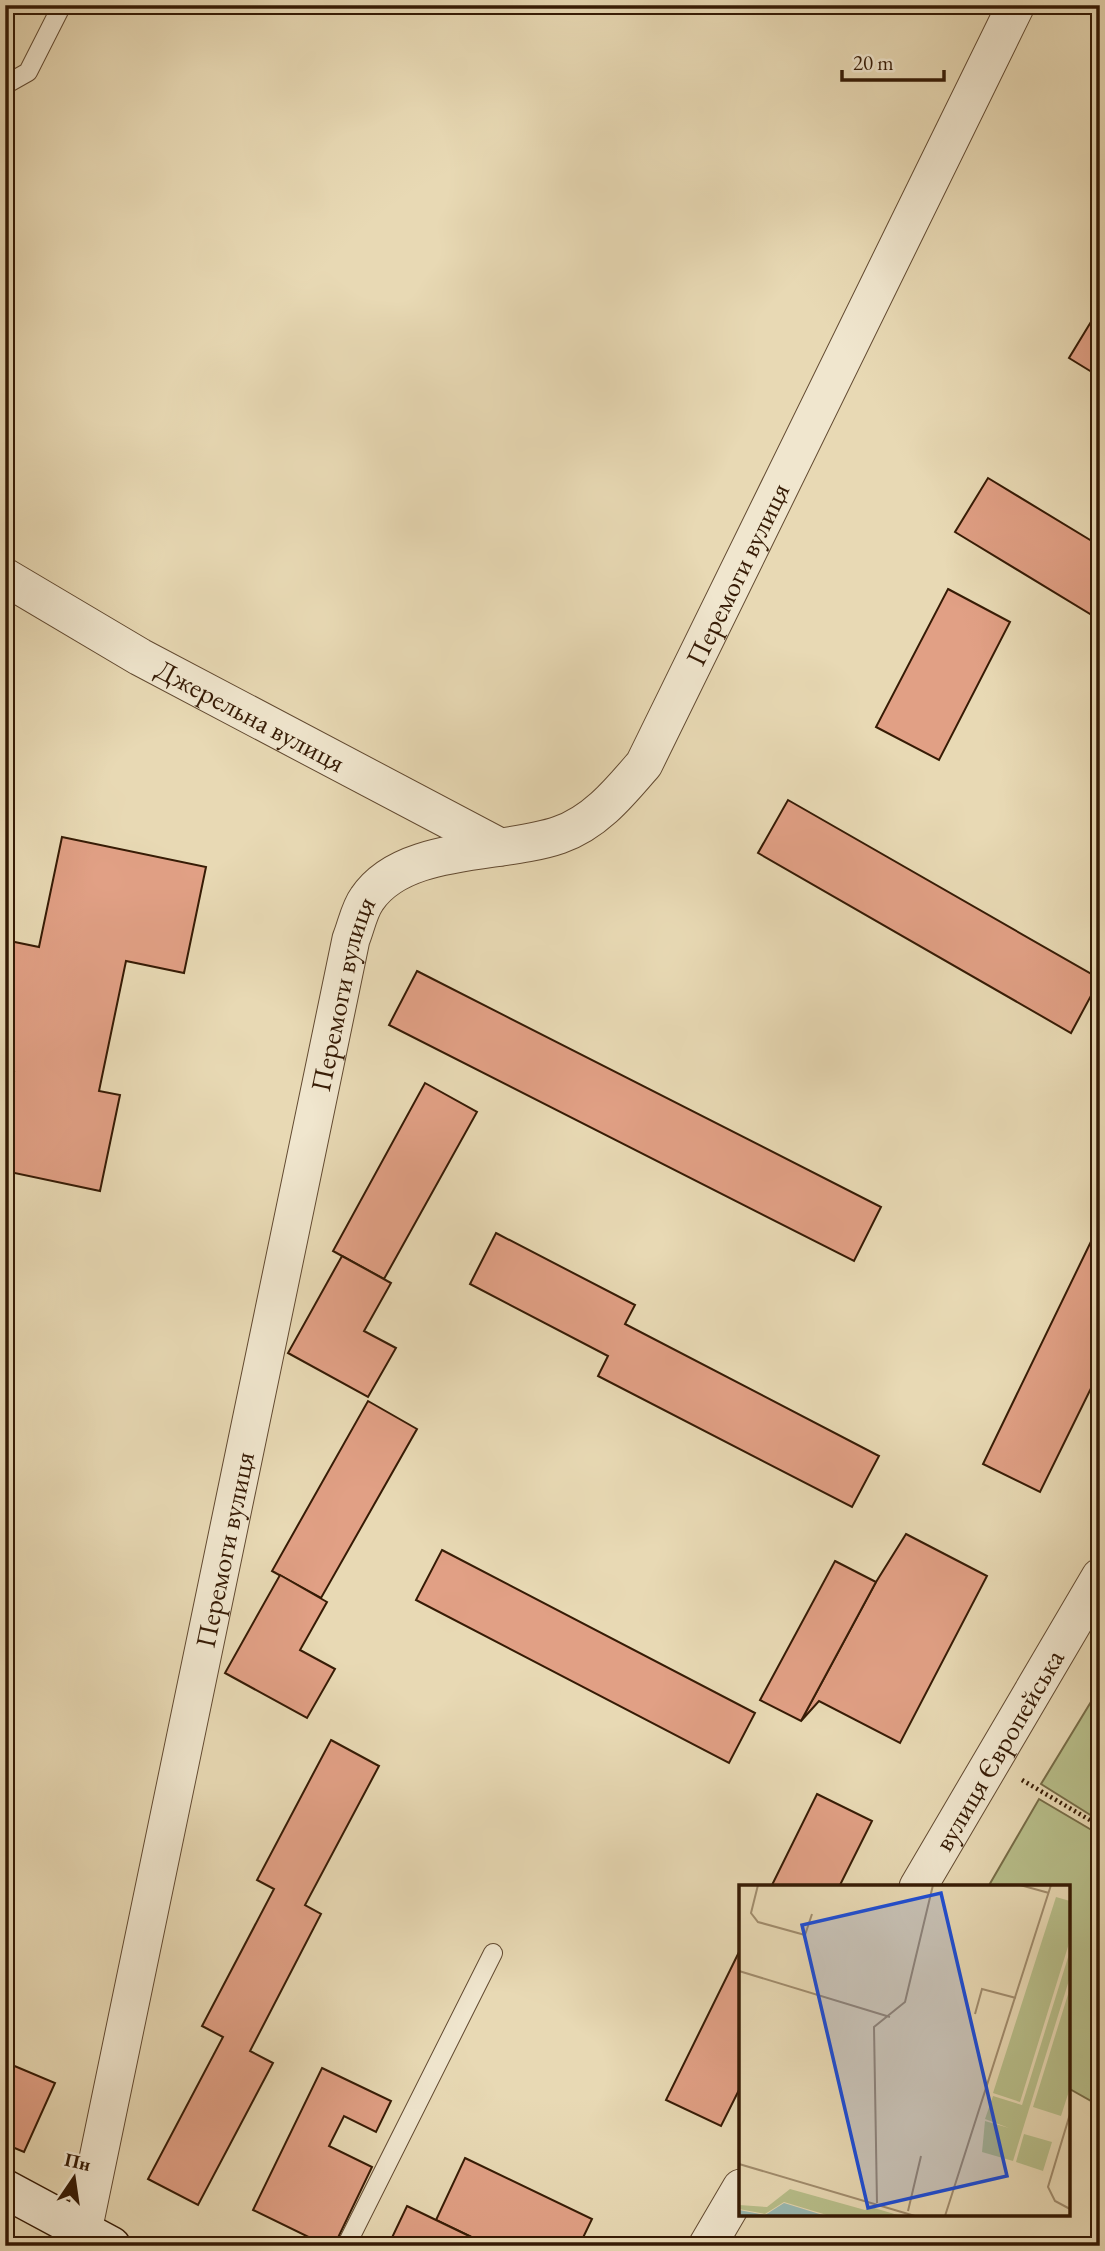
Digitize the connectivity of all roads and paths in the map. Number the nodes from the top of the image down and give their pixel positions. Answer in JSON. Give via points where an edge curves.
{"nodes":[{"id":1,"x":62,"y":5,"type":"edge"},
{"id":2,"x":1016,"y":5,"type":"edge"},
{"id":3,"x":5,"y":85,"type":"edge"},
{"id":4,"x":5,"y":577,"type":"edge"},
{"id":5,"x":500,"y":846,"type":"junction"},
{"id":6,"x":1100,"y":1577,"type":"edge"},
{"id":7,"x":991,"y":1762,"type":"junction"},
{"id":8,"x":1100,"y":1826,"type":"edge"},
{"id":9,"x":919,"y":1885,"type":"edge"},
{"id":10,"x":493,"y":1953,"type":"dead end"},
{"id":11,"x":5,"y":2189,"type":"edge"},
{"id":12,"x":739,"y":2191,"type":"edge"},
{"id":13,"x":97,"y":2238,"type":"edge"},
{"id":14,"x":346,"y":2246,"type":"edge"},
{"id":15,"x":707,"y":2246,"type":"edge"}],
"edges":[{"from":1,"to":3,"type":"lane","via":[[28,72]]},
{"from":2,"to":5,"type":"street","name":"Перемоги вулиця","via":[[644,764],[608,806],[560,835]]},
{"from":4,"to":5,"type":"street","name":"Джерельна вулиця","via":[[140,657]]},
{"from":5,"to":13,"type":"street","name":"Перемоги вулиця","via":[[428,860],[389,876],[366,900],[351,939]]},
{"from":6,"to":7,"type":"street","name":"вулиця Європейська"},
{"from":7,"to":8,"type":"path"},
{"from":7,"to":9,"type":"street","name":"вулиця Європейська"},
{"from":10,"to":14,"type":"lane"},
{"from":11,"to":13,"type":"main road"},
{"from":12,"to":15,"type":"street"}]}
